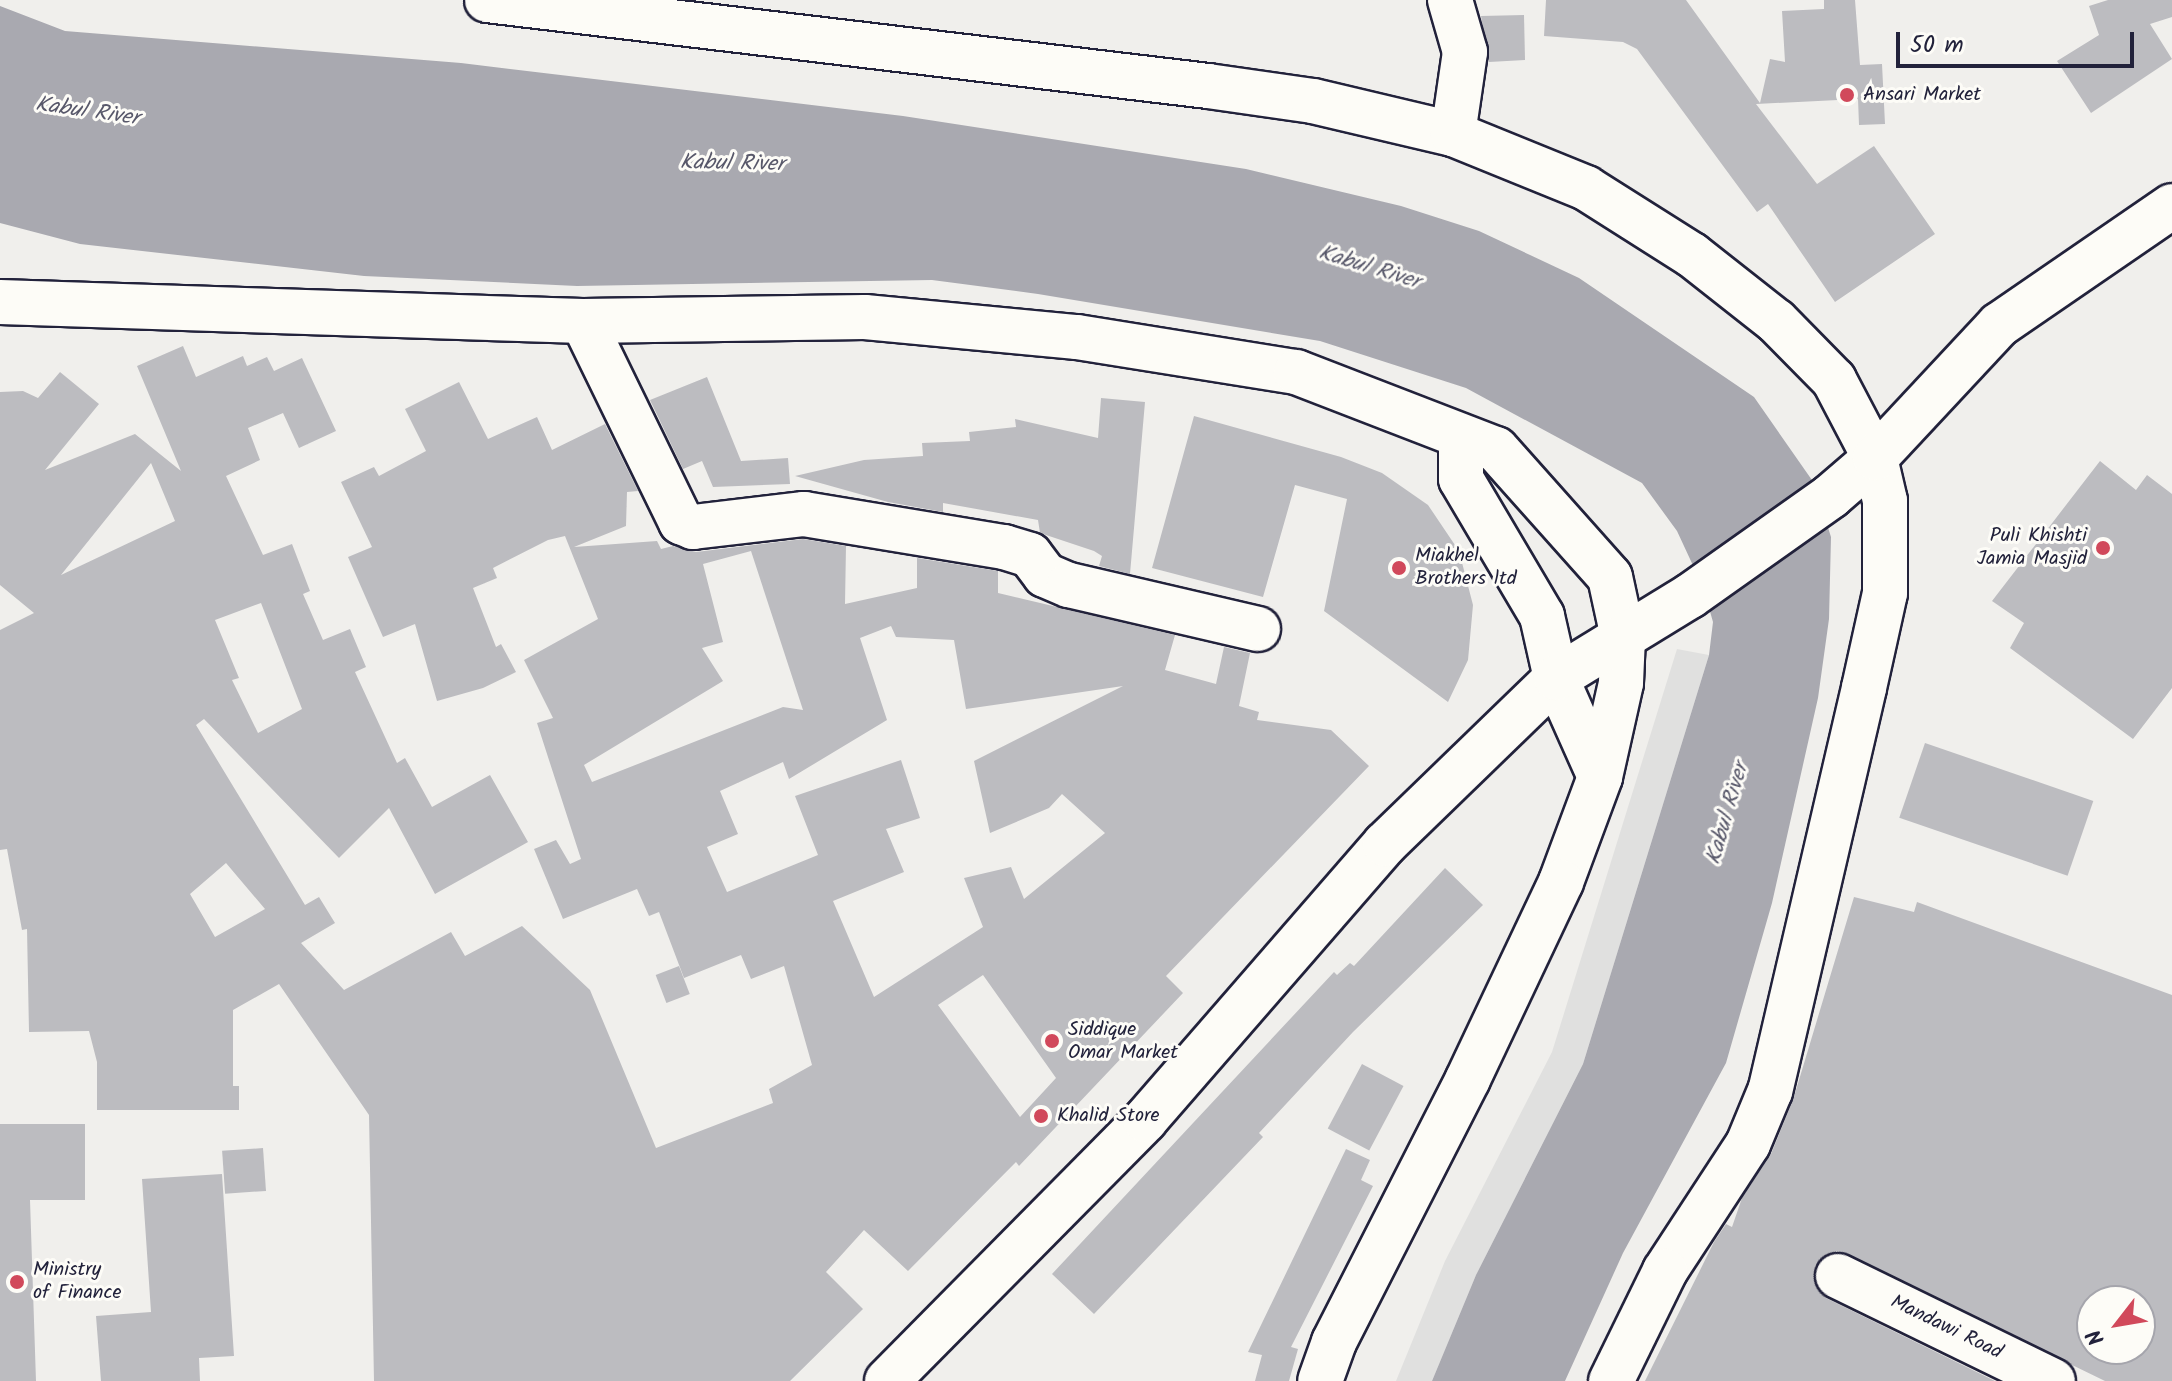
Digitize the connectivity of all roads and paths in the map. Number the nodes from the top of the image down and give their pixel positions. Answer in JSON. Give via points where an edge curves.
{"nodes":[{"id":1,"x":487,"y":0,"type":"edge"},
{"id":2,"x":1450,"y":0,"type":"edge"},
{"id":3,"x":1453,"y":134,"type":"junction"},
{"id":4,"x":2172,"y":206,"type":"edge"},
{"id":5,"x":0,"y":302,"type":"edge"},
{"id":6,"x":583,"y":321,"type":"junction"},
{"id":7,"x":1461,"y":440,"type":"junction"},
{"id":8,"x":1875,"y":458,"type":"junction"},
{"id":9,"x":1258,"y":629,"type":"dead end"},
{"id":10,"x":1623,"y":637,"type":"junction"},
{"id":11,"x":1556,"y":678,"type":"junction"},
{"id":12,"x":1600,"y":777,"type":"junction"},
{"id":13,"x":1838,"y":1276,"type":"dead end"},
{"id":14,"x":887,"y":1381,"type":"edge"},
{"id":15,"x":1320,"y":1381,"type":"edge"},
{"id":16,"x":1611,"y":1381,"type":"edge"},
{"id":17,"x":2053,"y":1381,"type":"edge"}],
"edges":[{"from":1,"to":3,"type":"street","via":[[1208,86],[1313,101]]},
{"from":2,"to":3,"type":"street","via":[[1465,52]]},
{"from":3,"to":8,"type":"street","via":[[1586,188],[1692,255],[1776,321],[1834,380]]},
{"from":4,"to":8,"type":"street","via":[[1999,325]]},
{"from":5,"to":6,"type":"street"},
{"from":6,"to":7,"type":"street","via":[[865,317],[1077,337],[1296,372]]},
{"from":6,"to":9,"type":"street","via":[[681,522],[693,527],[804,514],[1004,547],[1030,555],[1045,575],[1069,585]]},
{"from":7,"to":10,"type":"street","via":[[1496,449],[1610,577]]},
{"from":7,"to":11,"type":"street","via":[[1461,479],[1542,616]]},
{"from":8,"to":10,"type":"street","via":[[1831,496]]},
{"from":8,"to":16,"type":"street","via":[[1886,513],[1885,593],[1770,1091],[1748,1144],[1665,1271]]},
{"from":10,"to":11,"type":"street"},
{"from":10,"to":12,"type":"street","via":[[1621,683]]},
{"from":11,"to":12,"type":"street"},
{"from":11,"to":14,"type":"street","via":[[1385,844],[1145,1120]]},
{"from":12,"to":15,"type":"street","via":[[1561,882],[1334,1342]]},
{"from":13,"to":17,"type":"street","name":"Mandawi Road"}]}
